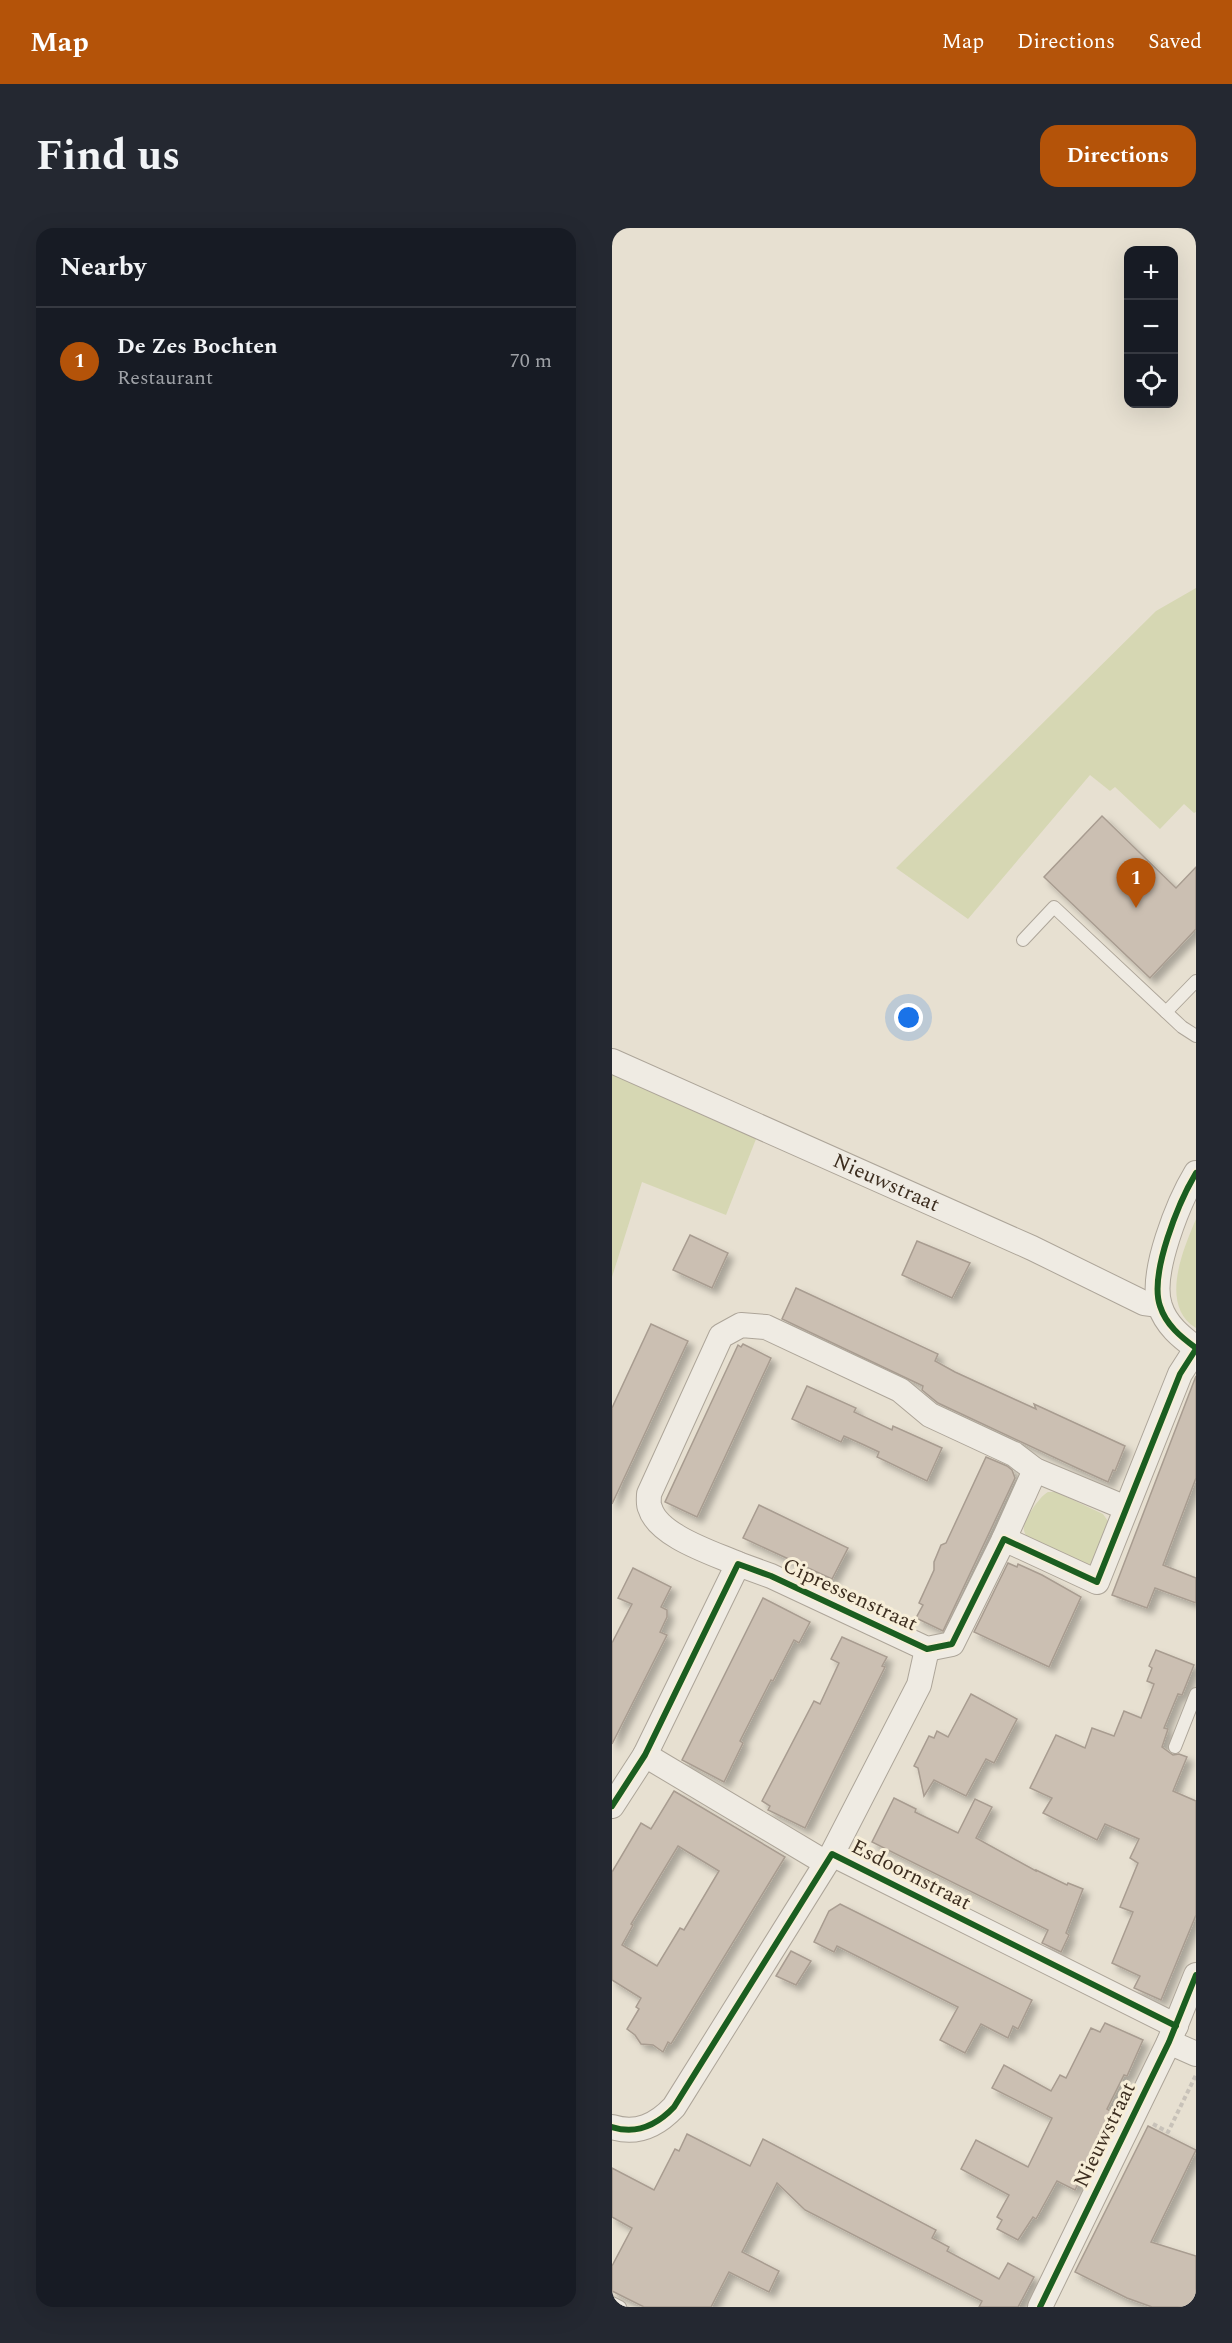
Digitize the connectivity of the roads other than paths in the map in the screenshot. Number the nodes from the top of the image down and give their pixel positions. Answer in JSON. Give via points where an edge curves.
{"nodes":[{"id":1,"x":1023,"y":940,"type":"dead end"},
{"id":2,"x":1196,"y":981,"type":"edge"},
{"id":3,"x":1166,"y":1012,"type":"junction"},
{"id":4,"x":1196,"y":1036,"type":"edge"},
{"id":5,"x":612,"y":1060,"type":"edge"},
{"id":6,"x":1196,"y":1173,"type":"edge"},
{"id":7,"x":1159,"y":1305,"type":"junction"},
{"id":8,"x":1196,"y":1349,"type":"edge"},
{"id":9,"x":1035,"y":1470,"type":"junction"},
{"id":10,"x":1126,"y":1508,"type":"junction"},
{"id":11,"x":1004,"y":1539,"type":"junction"},
{"id":12,"x":738,"y":1564,"type":"junction"},
{"id":13,"x":927,"y":1650,"type":"junction"},
{"id":14,"x":1196,"y":1694,"type":"edge"},
{"id":15,"x":1184,"y":1722,"type":"junction"},
{"id":16,"x":1196,"y":1727,"type":"edge"},
{"id":17,"x":1175,"y":1747,"type":"dead end"},
{"id":18,"x":645,"y":1755,"type":"junction"},
{"id":19,"x":612,"y":1806,"type":"edge"},
{"id":20,"x":829,"y":1858,"type":"junction"},
{"id":21,"x":1196,"y":1975,"type":"edge"},
{"id":22,"x":1173,"y":2034,"type":"junction"},
{"id":23,"x":1196,"y":2055,"type":"edge"},
{"id":24,"x":612,"y":2127,"type":"edge"},
{"id":25,"x":612,"y":2303,"type":"edge"},
{"id":26,"x":620,"y":2307,"type":"edge"},
{"id":27,"x":1040,"y":2307,"type":"edge"}],
"edges":[{"from":1,"to":3,"type":"lane","via":[[1054,907]]},
{"from":2,"to":3,"type":"lane"},
{"from":3,"to":4,"type":"lane"},
{"from":5,"to":7,"type":"street","name":"Nieuwstraat","via":[[1032,1248],[1144,1303]]},
{"from":6,"to":7,"type":"street","via":[[1158,1269]]},
{"from":7,"to":8,"type":"street","via":[[1167,1322]]},
{"from":8,"to":10,"type":"street","via":[[1180,1374]]},
{"from":9,"to":10,"type":"street","name":"Cipressenstraat"},
{"from":9,"to":11,"type":"street","name":"Cipressenstraat"},
{"from":9,"to":12,"type":"street","name":"Cipressenstraat","via":[[1014,1454],[930,1415],[900,1390],[766,1327],[741,1325],[721,1336],[649,1494],[656,1520],[668,1532]]},
{"from":10,"to":11,"type":"street","via":[[1097,1582]]},
{"from":11,"to":13,"type":"street","name":"Cipressenstraat","via":[[951,1644]]},
{"from":12,"to":13,"type":"street","name":"Cipressenstraat"},
{"from":12,"to":18,"type":"street"},
{"from":13,"to":20,"type":"street","name":"Esdoornstraat","via":[[919,1685]]},
{"from":14,"to":15,"type":"lane"},
{"from":15,"to":16,"type":"lane"},
{"from":15,"to":17,"type":"lane"},
{"from":18,"to":19,"type":"street"},
{"from":18,"to":20,"type":"street","name":"Esdoornstraat"},
{"from":20,"to":22,"type":"street","name":"Esdoornstraat"},
{"from":20,"to":24,"type":"street","name":"Esdoornstraat","via":[[674,2107],[643,2128]]},
{"from":21,"to":22,"type":"street","name":"Nieuwstraat"},
{"from":22,"to":23,"type":"street","name":"Esdoornstraat"},
{"from":22,"to":27,"type":"street","name":"Nieuwstraat"},
{"from":25,"to":26,"type":"lane"}]}
